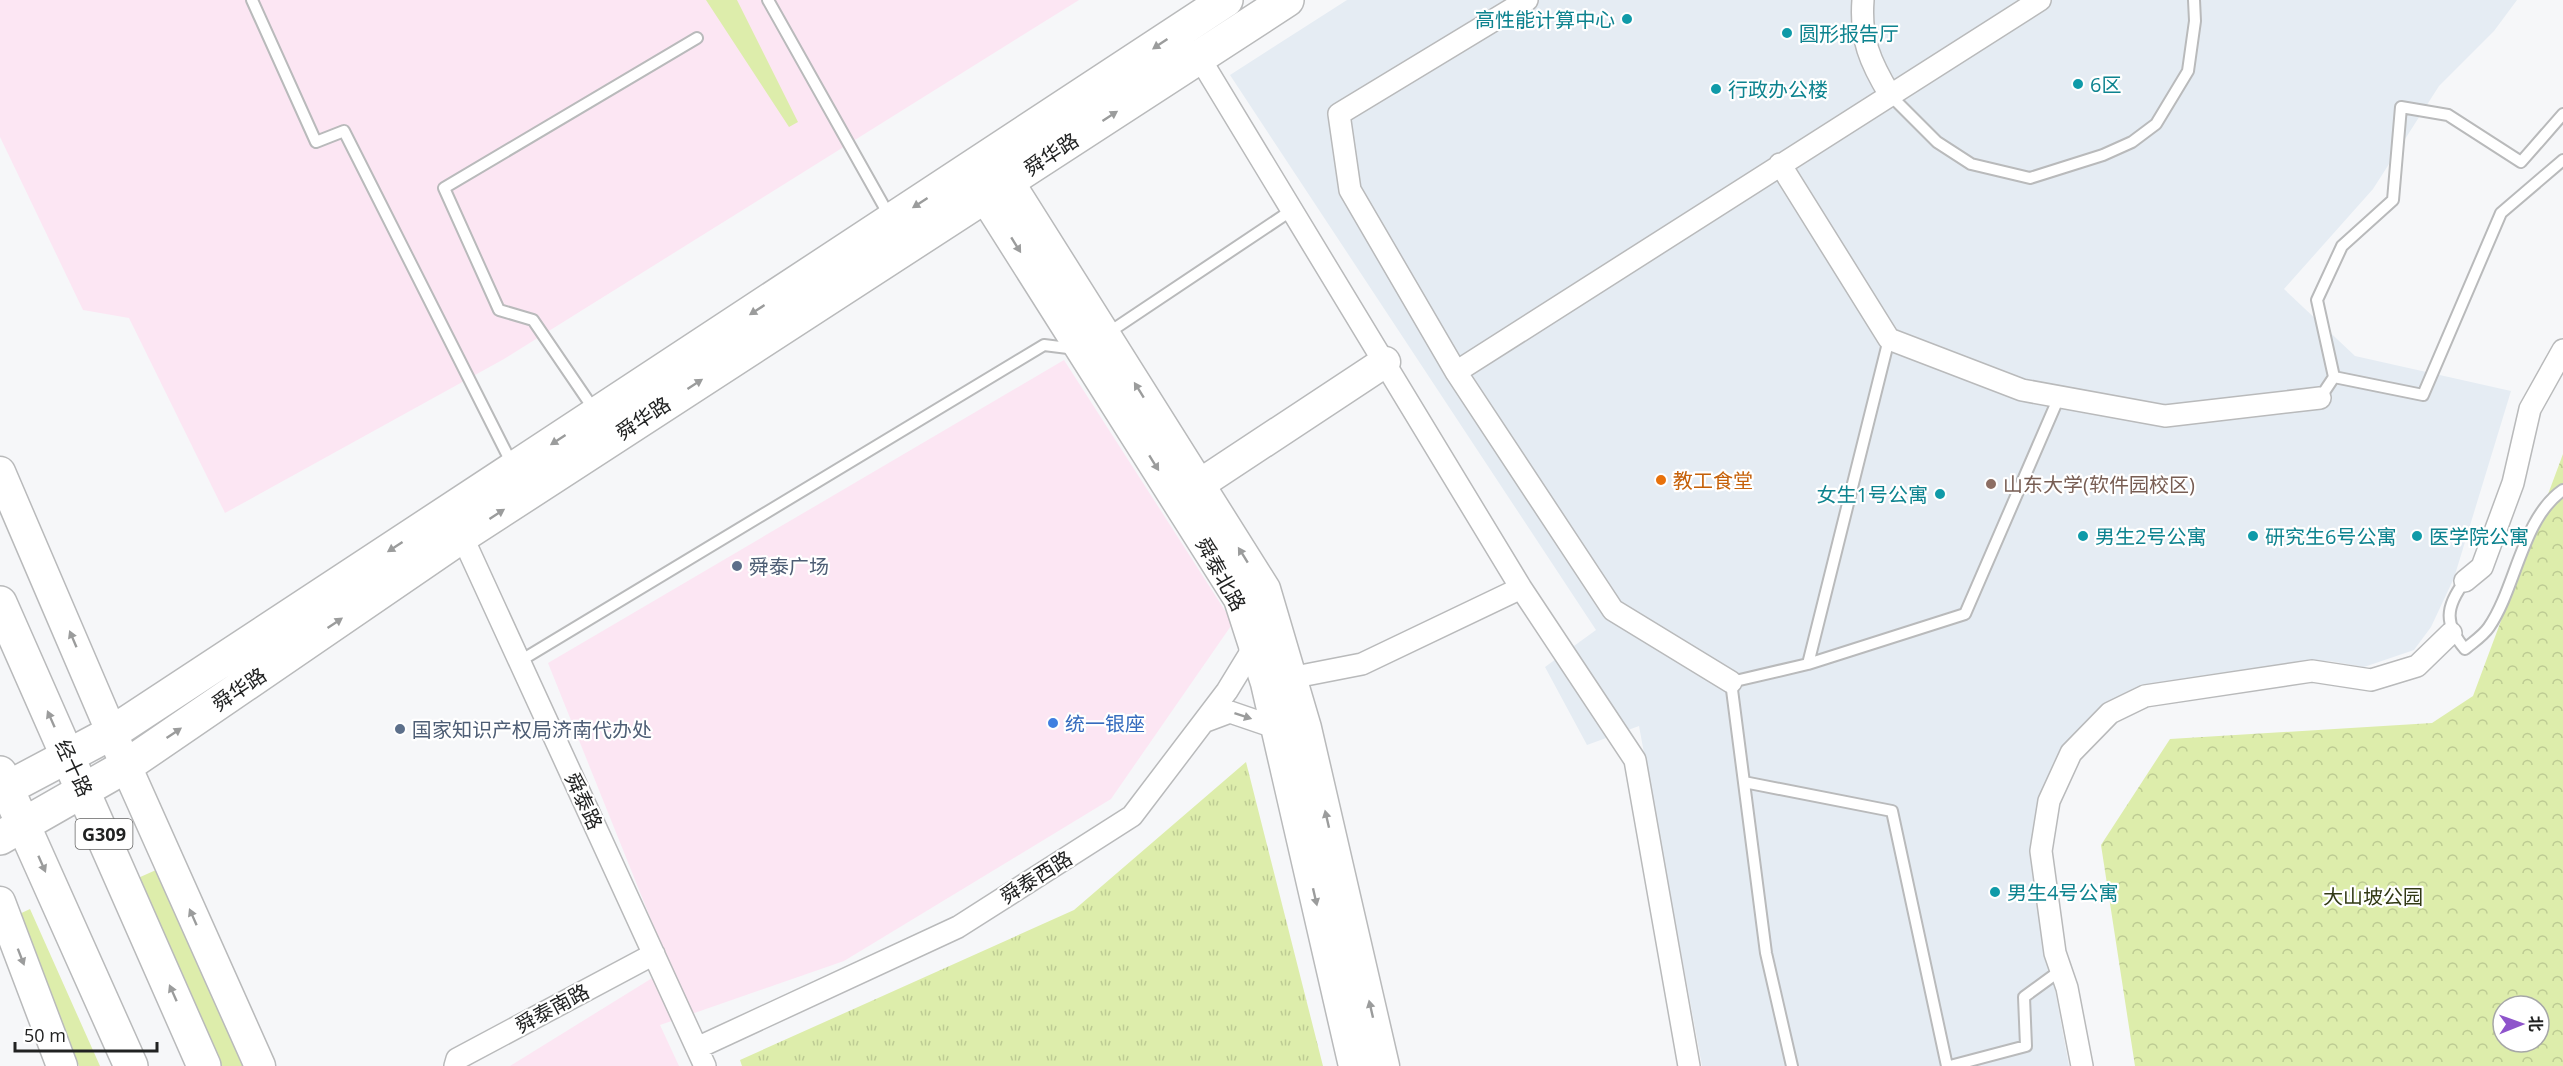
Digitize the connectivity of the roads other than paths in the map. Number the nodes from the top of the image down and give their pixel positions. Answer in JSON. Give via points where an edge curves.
{"nodes":[{"id":1,"x":252,"y":0,"type":"edge"},
{"id":2,"x":768,"y":0,"type":"edge"},
{"id":3,"x":1226,"y":0,"type":"edge"},
{"id":4,"x":1287,"y":0,"type":"edge"},
{"id":5,"x":1527,"y":0,"type":"edge"},
{"id":6,"x":1863,"y":0,"type":"edge"},
{"id":7,"x":2040,"y":0,"type":"edge"},
{"id":8,"x":2194,"y":0,"type":"edge"},
{"id":9,"x":1192,"y":10,"type":"edge"},
{"id":10,"x":697,"y":38,"type":"dead end"},
{"id":11,"x":1199,"y":57,"type":"junction"},
{"id":12,"x":1890,"y":95,"type":"junction"},
{"id":13,"x":2563,"y":114,"type":"edge"},
{"id":14,"x":2563,"y":160,"type":"edge"},
{"id":15,"x":1780,"y":164,"type":"junction"},
{"id":16,"x":989,"y":176,"type":"junction"},
{"id":17,"x":1292,"y":210,"type":"junction"},
{"id":18,"x":892,"y":221,"type":"junction"},
{"id":19,"x":1889,"y":339,"type":"junction"},
{"id":20,"x":1093,"y":342,"type":"junction"},
{"id":21,"x":2563,"y":350,"type":"edge"},
{"id":22,"x":1385,"y":362,"type":"junction"},
{"id":23,"x":1456,"y":372,"type":"junction"},
{"id":24,"x":2334,"y":377,"type":"junction"},
{"id":25,"x":2059,"y":397,"type":"junction"},
{"id":26,"x":2320,"y":398,"type":"joint"},
{"id":27,"x":598,"y":414,"type":"junction"},
{"id":28,"x":514,"y":469,"type":"junction"},
{"id":29,"x":0,"y":472,"type":"edge"},
{"id":30,"x":2563,"y":490,"type":"edge"},
{"id":31,"x":1188,"y":492,"type":"junction"},
{"id":32,"x":462,"y":536,"type":"junction"},
{"id":33,"x":2465,"y":582,"type":"joint"},
{"id":34,"x":1521,"y":588,"type":"junction"},
{"id":35,"x":1265,"y":589,"type":"junction"},
{"id":36,"x":0,"y":603,"type":"edge"},
{"id":37,"x":2451,"y":633,"type":"junction"},
{"id":38,"x":1253,"y":641,"type":"junction"},
{"id":39,"x":520,"y":661,"type":"junction"},
{"id":40,"x":1808,"y":664,"type":"junction"},
{"id":41,"x":1279,"y":681,"type":"junction"},
{"id":42,"x":1731,"y":682,"type":"junction"},
{"id":43,"x":1206,"y":721,"type":"junction"},
{"id":44,"x":112,"y":732,"type":"junction"},
{"id":45,"x":1277,"y":732,"type":"junction"},
{"id":46,"x":68,"y":756,"type":"junction"},
{"id":47,"x":126,"y":766,"type":"junction"},
{"id":48,"x":1744,"y":782,"type":"junction"},
{"id":49,"x":2,"y":784,"type":"edge"},
{"id":50,"x":84,"y":790,"type":"junction"},
{"id":51,"x":12,"y":831,"type":"edge"},
{"id":52,"x":0,"y":902,"type":"edge"},
{"id":53,"x":654,"y":954,"type":"junction"},
{"id":54,"x":2061,"y":970,"type":"junction"},
{"id":55,"x":701,"y":1057,"type":"edge"},
{"id":56,"x":62,"y":1066,"type":"edge"},
{"id":57,"x":131,"y":1066,"type":"edge"},
{"id":58,"x":204,"y":1066,"type":"edge"},
{"id":59,"x":260,"y":1066,"type":"edge"},
{"id":60,"x":455,"y":1066,"type":"edge"},
{"id":61,"x":1354,"y":1066,"type":"edge"},
{"id":62,"x":1384,"y":1066,"type":"edge"},
{"id":63,"x":1689,"y":1066,"type":"edge"},
{"id":64,"x":1792,"y":1066,"type":"edge"},
{"id":65,"x":1948,"y":1066,"type":"edge"},
{"id":66,"x":2082,"y":1066,"type":"edge"}],
"edges":[{"from":1,"to":28,"type":"lane","via":[[316,142],[344,132]]},
{"from":2,"to":18,"type":"lane"},
{"from":3,"to":9,"type":"main road","name":"舜华路"},
{"from":4,"to":11,"type":"main road","name":"舜华路"},
{"from":5,"to":23,"type":"street","via":[[1339,114],[1350,190]]},
{"from":6,"to":12,"type":"street","via":[[1861,27],[1873,68]]},
{"from":7,"to":12,"type":"street"},
{"from":8,"to":12,"type":"lane","via":[[2187,71],[2156,124],[2132,142],[2103,155],[2030,178],[1971,164],[1937,142]]},
{"from":9,"to":11,"type":"main road"},
{"from":9,"to":16,"type":"main road","name":"舜华路","one_way":true},
{"from":10,"to":27,"type":"lane","via":[[444,188],[499,309],[532,320]]},
{"from":16,"to":11,"type":"main road","name":"舜华路","one_way":true},
{"from":11,"to":17,"type":"street"},
{"from":12,"to":15,"type":"street"},
{"from":13,"to":24,"type":"lane","via":[[2521,162],[2448,115],[2401,107],[2393,200],[2342,246],[2317,300]]},
{"from":14,"to":24,"type":"lane","via":[[2501,213],[2423,395]]},
{"from":15,"to":19,"type":"street"},
{"from":15,"to":23,"type":"street"},
{"from":16,"to":18,"type":"main road","name":"舜华路","one_way":true},
{"from":16,"to":20,"type":"main road","name":"舜泰北路"},
{"from":32,"to":16,"type":"main road","name":"舜华路","one_way":true},
{"from":17,"to":20,"type":"lane"},
{"from":17,"to":22,"type":"street"},
{"from":18,"to":27,"type":"main road","name":"舜华路","one_way":true},
{"from":19,"to":25,"type":"street","via":[[2022,390]]},
{"from":19,"to":40,"type":"lane"},
{"from":20,"to":31,"type":"main road","name":"舜泰北路"},
{"from":20,"to":39,"type":"lane","via":[[1044,345]]},
{"from":21,"to":33,"type":"street","via":[[2530,409],[2513,483],[2482,567]]},
{"from":22,"to":31,"type":"main road"},
{"from":22,"to":34,"type":"street"},
{"from":23,"to":42,"type":"street","via":[[1612,610]]},
{"from":24,"to":26,"type":"lane"},
{"from":25,"to":26,"type":"street","via":[[2165,416]]},
{"from":25,"to":40,"type":"lane","via":[[1965,614]]},
{"from":27,"to":28,"type":"main road","name":"舜华路","one_way":true},
{"from":28,"to":44,"type":"main road","name":"舜华路","one_way":true},
{"from":44,"to":29,"type":"main road","one_way":true},
{"from":30,"to":37,"type":"lane","via":[[2545,508],[2534,527],[2487,630],[2465,649]]},
{"from":35,"to":31,"type":"main road","one_way":true},
{"from":31,"to":38,"type":"main road","name":"舜泰北路","via":[[1239,599]]},
{"from":32,"to":39,"type":"street","name":"舜泰路"},
{"from":47,"to":32,"type":"main road","name":"舜华路","one_way":true},
{"from":33,"to":37,"type":"lane","via":[[2453,597]]},
{"from":34,"to":41,"type":"street","via":[[1362,664]]},
{"from":34,"to":63,"type":"street","via":[[1635,760]]},
{"from":35,"to":38,"type":"street","name":"舜泰西路"},
{"from":35,"to":41,"type":"main road"},
{"from":46,"to":36,"type":"main road","name":"经十路","number":"G309","one_way":true},
{"from":37,"to":54,"type":"street","via":[[2416,666],[2371,680],[2312,671],[2145,696],[2110,713],[2071,753],[2049,801],[2041,851],[2055,953]]},
{"from":38,"to":41,"type":"main road","name":"舜泰北路"},
{"from":38,"to":43,"type":"street","name":"舜泰西路","via":[[1249,655]]},
{"from":39,"to":53,"type":"street","name":"舜泰路"},
{"from":40,"to":42,"type":"lane"},
{"from":41,"to":45,"type":"main road","name":"舜泰北路"},
{"from":62,"to":41,"type":"main road","one_way":true,"via":[[1306,728]]},
{"from":42,"to":48,"type":"lane"},
{"from":43,"to":45,"type":"street","one_way":true,"via":[[1230,712],[1274,727]]},
{"from":43,"to":55,"type":"street","name":"舜泰西路","via":[[1132,816],[958,927]]},
{"from":44,"to":46,"type":"main road","name":"舜华路"},
{"from":44,"to":47,"type":"main road"},
{"from":45,"to":61,"type":"main road","name":"舜泰北路","one_way":true},
{"from":46,"to":49,"type":"main road","name":"舜华路"},
{"from":46,"to":50,"type":"main road","name":"经十路","number":"G309"},
{"from":47,"to":50,"type":"main road","name":"舜华路"},
{"from":59,"to":47,"type":"main road","one_way":true},
{"from":48,"to":64,"type":"lane","via":[[1766,953]]},
{"from":48,"to":65,"type":"lane","via":[[1892,811]]},
{"from":49,"to":51,"type":"main road"},
{"from":50,"to":51,"type":"main road","name":"舜华路"},
{"from":58,"to":50,"type":"main road","name":"经十路","number":"G309","one_way":true},
{"from":51,"to":57,"type":"main road","one_way":true},
{"from":52,"to":56,"type":"main road","one_way":true},
{"from":53,"to":55,"type":"street","name":"舜泰路"},
{"from":53,"to":60,"type":"street","name":"舜泰南路","via":[[457,1059]]},
{"from":54,"to":65,"type":"lane","via":[[2024,997],[2026,1046]]},
{"from":54,"to":66,"type":"street"}]}
